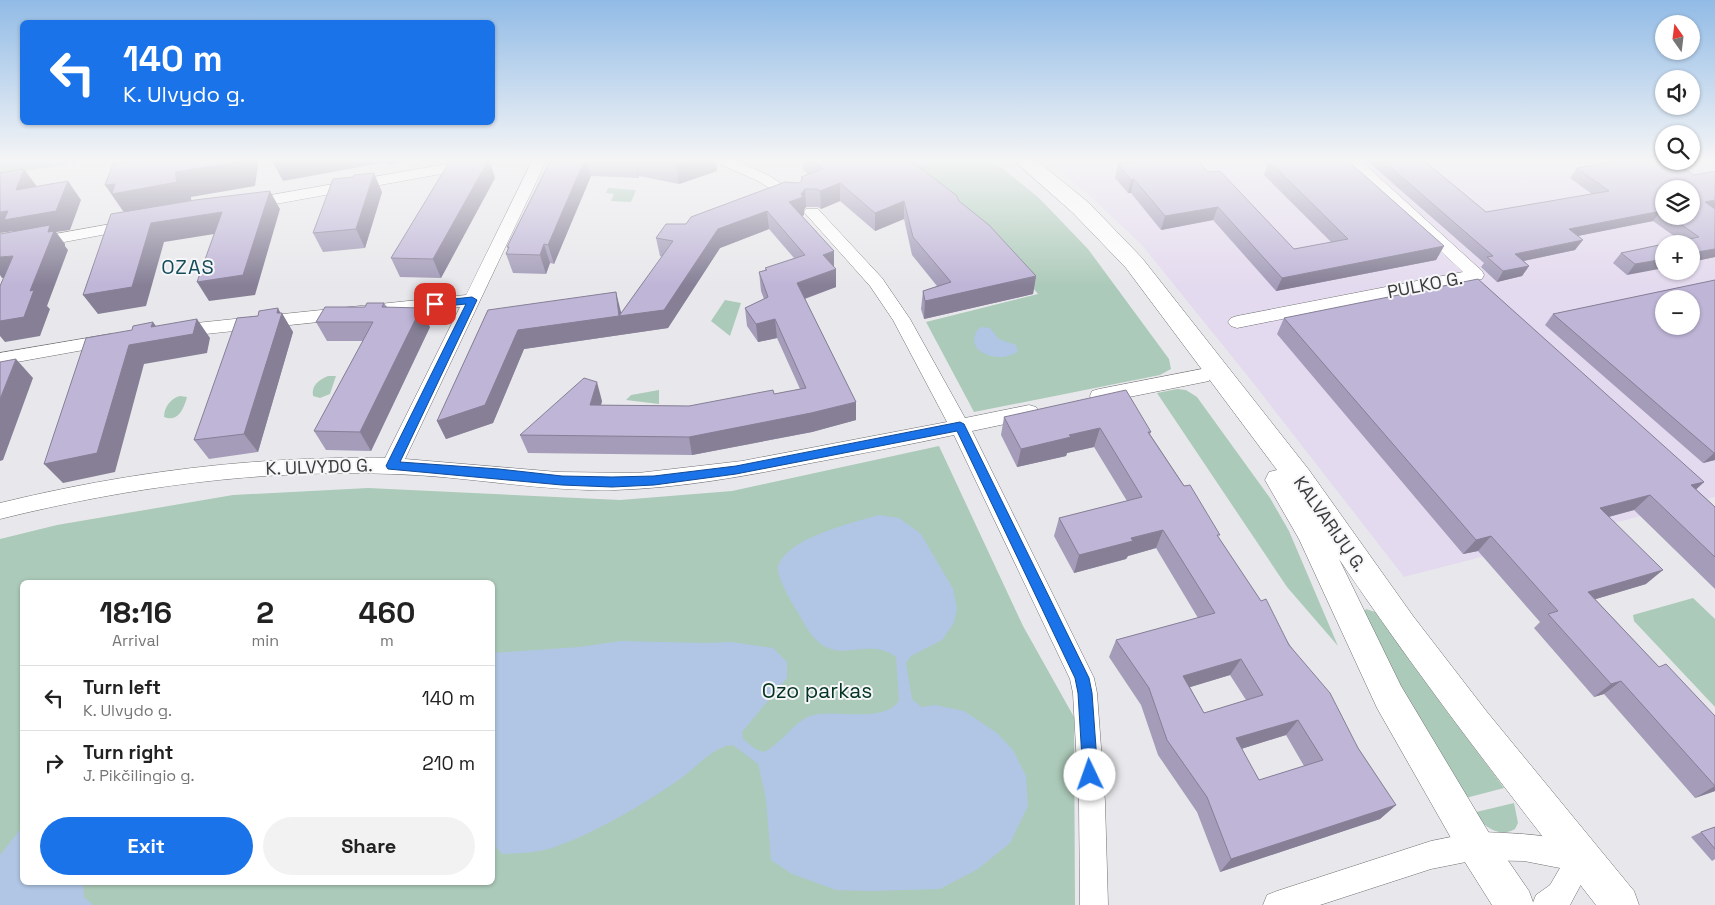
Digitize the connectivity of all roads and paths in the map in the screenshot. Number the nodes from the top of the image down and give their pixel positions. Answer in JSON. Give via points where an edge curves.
{"nodes":[{"id":1,"x":265,"y":201,"type":"edge"},
{"id":2,"x":520,"y":201,"type":"edge"},
{"id":3,"x":1058,"y":201,"type":"edge"},
{"id":4,"x":1073,"y":201,"type":"edge"},
{"id":5,"x":1396,"y":201,"type":"edge"},
{"id":6,"x":233,"y":207,"type":"edge"},
{"id":7,"x":812,"y":212,"type":"edge"},
{"id":8,"x":145,"y":223,"type":"edge"},
{"id":9,"x":0,"y":249,"type":"edge"},
{"id":10,"x":472,"y":300,"type":"junction"},
{"id":11,"x":1237,"y":322,"type":"dead end"},
{"id":12,"x":161,"y":333,"type":"edge"},
{"id":13,"x":124,"y":338,"type":"edge"},
{"id":14,"x":0,"y":360,"type":"edge"},
{"id":15,"x":1202,"y":376,"type":"junction"},
{"id":16,"x":1078,"y":401,"type":"edge"},
{"id":17,"x":1050,"y":407,"type":"edge"},
{"id":18,"x":960,"y":426,"type":"junction"},
{"id":19,"x":392,"y":466,"type":"junction"},
{"id":20,"x":0,"y":511,"type":"edge"},
{"id":21,"x":1476,"y":846,"type":"junction"},
{"id":22,"x":1581,"y":858,"type":"junction"},
{"id":23,"x":1094,"y":905,"type":"edge"},
{"id":24,"x":1277,"y":905,"type":"edge"},
{"id":25,"x":1515,"y":905,"type":"edge"},
{"id":26,"x":1546,"y":905,"type":"edge"},
{"id":27,"x":1620,"y":905,"type":"edge"}],
"edges":[{"from":1,"to":6,"type":"street"},
{"from":2,"to":10,"type":"street"},
{"from":3,"to":15,"type":"main road","name":"KALVARIJŲ G.","via":[[1103,246]]},
{"from":4,"to":22,"type":"main road","name":"KALVARIJŲ G.","via":[[1134,263],[1299,478],[1407,633]]},
{"from":5,"to":11,"type":"street","name":"PULKO G.","via":[[1476,274]]},
{"from":7,"to":18,"type":"street","via":[[876,282],[901,319]]},
{"from":8,"to":9,"type":"street"},
{"from":10,"to":12,"type":"street"},
{"from":10,"to":19,"type":"street"},
{"from":13,"to":14,"type":"street"},
{"from":15,"to":16,"type":"street"},
{"from":15,"to":21,"type":"main road","name":"KALVARIJŲ G.","via":[[1296,507],[1325,560],[1389,697]]},
{"from":17,"to":18,"type":"street","name":"K. ULVYDO G."},
{"from":18,"to":19,"type":"street","name":"K. ULVYDO G.","via":[[736,470],[654,480],[562,481]]},
{"from":18,"to":23,"type":"street","via":[[1082,678],[1092,802]]},
{"from":19,"to":20,"type":"street","name":"K. ULVYDO G.","via":[[287,466],[208,472],[96,489]]},
{"from":21,"to":22,"type":"street","via":[[1524,847]]},
{"from":21,"to":24,"type":"street","via":[[1431,855]]},
{"from":21,"to":25,"type":"main road","name":"KALVARIJŲ G."},
{"from":22,"to":26,"type":"street","via":[[1560,894]]},
{"from":22,"to":27,"type":"main road","name":"KALVARIJŲ G."}]}
